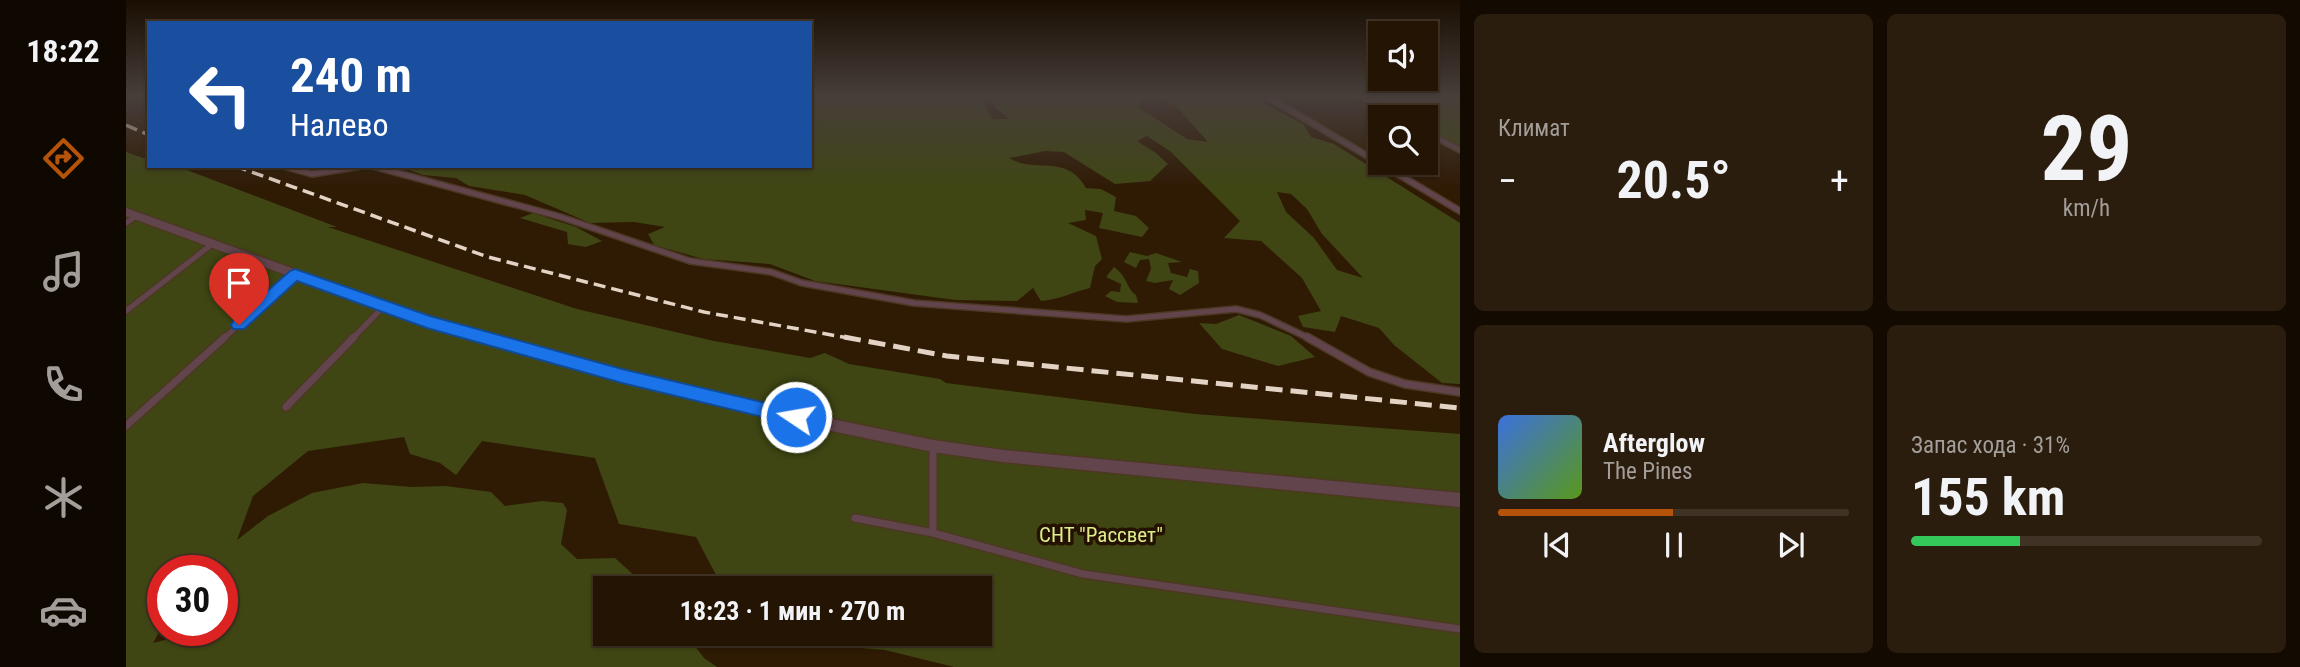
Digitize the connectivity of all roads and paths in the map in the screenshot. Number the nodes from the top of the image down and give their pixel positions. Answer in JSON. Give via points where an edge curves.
{"nodes":[{"id":1,"x":1317,"y":126,"type":"edge"},
{"id":2,"x":1438,"y":138,"type":"edge"},
{"id":3,"x":1460,"y":150,"type":"edge"},
{"id":4,"x":287,"y":168,"type":"edge"},
{"id":5,"x":352,"y":168,"type":"edge"},
{"id":6,"x":379,"y":168,"type":"edge"},
{"id":7,"x":1460,"y":211,"type":"edge"},
{"id":8,"x":129,"y":217,"type":"edge"},
{"id":9,"x":211,"y":245,"type":"junction"},
{"id":10,"x":295,"y":275,"type":"junction"},
{"id":11,"x":384,"y":306,"type":"junction"},
{"id":12,"x":126,"y":311,"type":"edge"},
{"id":13,"x":1460,"y":392,"type":"edge"},
{"id":14,"x":286,"y":407,"type":"dead end"},
{"id":15,"x":126,"y":426,"type":"edge"},
{"id":16,"x":933,"y":446,"type":"junction"},
{"id":17,"x":1460,"y":500,"type":"edge"},
{"id":18,"x":855,"y":518,"type":"dead end"},
{"id":19,"x":933,"y":533,"type":"junction"},
{"id":20,"x":1460,"y":629,"type":"edge"}],
"edges":[{"from":1,"to":7,"type":"lane"},
{"from":2,"to":3,"type":"lane"},
{"from":4,"to":5,"type":"lane","via":[[315,175]]},
{"from":6,"to":13,"type":"lane","via":[[561,217],[690,261],[771,272],[802,283],[914,303],[1126,319],[1236,309],[1298,332],[1369,372],[1405,384]]},
{"from":8,"to":9,"type":"street"},
{"from":9,"to":10,"type":"street"},
{"from":9,"to":12,"type":"lane"},
{"from":10,"to":11,"type":"street"},
{"from":10,"to":15,"type":"lane"},
{"from":11,"to":14,"type":"lane"},
{"from":11,"to":16,"type":"street","via":[[622,376]]},
{"from":16,"to":17,"type":"street"},
{"from":16,"to":19,"type":"lane"},
{"from":18,"to":19,"type":"lane"},
{"from":19,"to":20,"type":"lane","via":[[1083,574]]}]}
